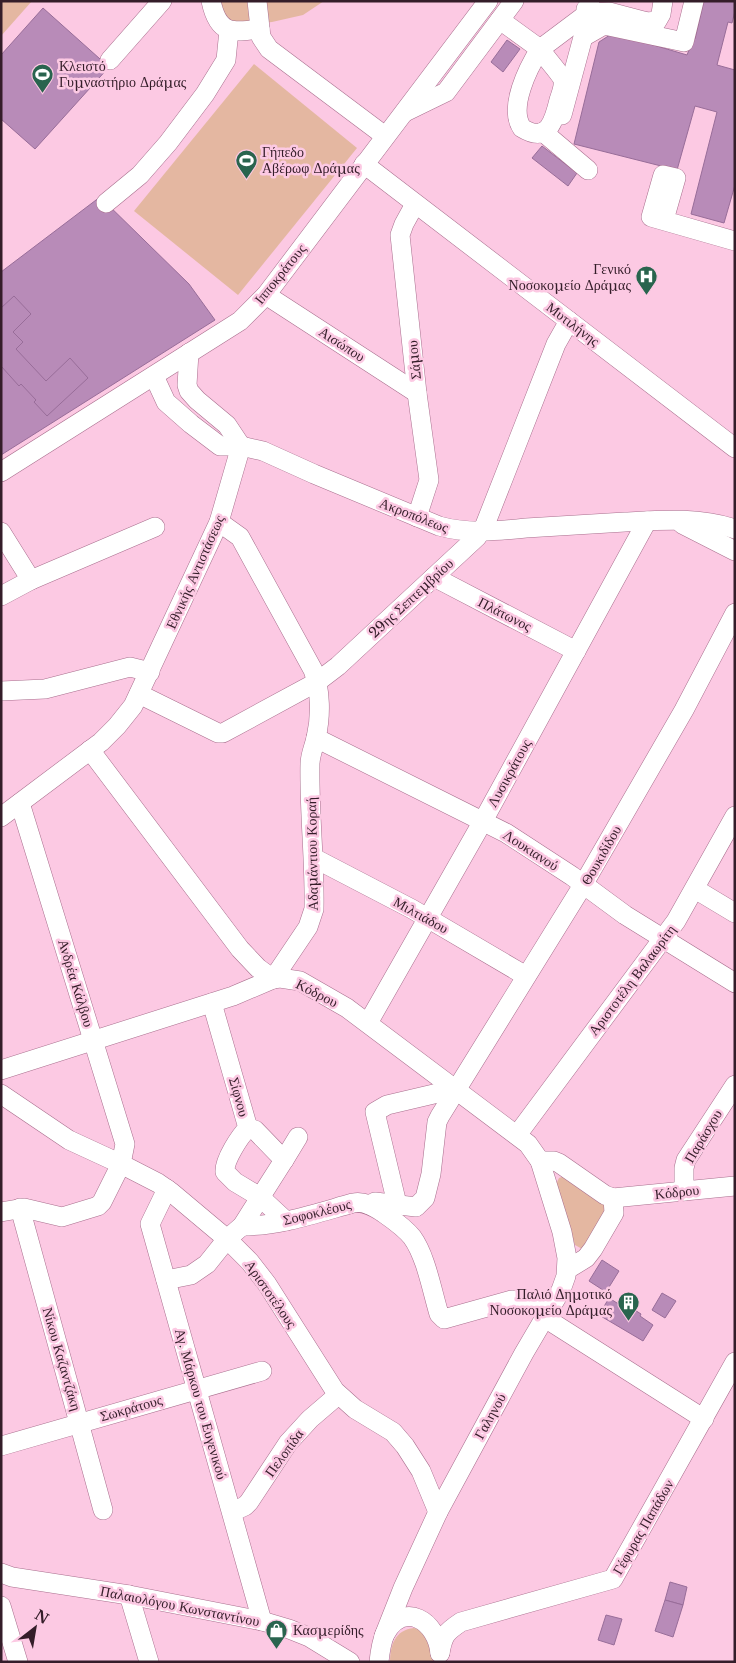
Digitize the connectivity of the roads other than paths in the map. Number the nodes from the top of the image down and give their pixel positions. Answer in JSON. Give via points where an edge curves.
{"nodes":[{"id":1,"x":162,"y":1,"type":"edge"},
{"id":2,"x":211,"y":1,"type":"edge"},
{"id":3,"x":257,"y":1,"type":"edge"},
{"id":4,"x":488,"y":1,"type":"edge"},
{"id":5,"x":514,"y":1,"type":"edge"},
{"id":6,"x":662,"y":1,"type":"edge"},
{"id":7,"x":694,"y":1,"type":"edge"},
{"id":8,"x":587,"y":5,"type":"edge"},
{"id":9,"x":615,"y":7,"type":"edge"},
{"id":10,"x":500,"y":20,"type":"junction"},
{"id":11,"x":260,"y":29,"type":"junction"},
{"id":12,"x":229,"y":30,"type":"junction"},
{"id":13,"x":535,"y":57,"type":"junction"},
{"id":14,"x":110,"y":60,"type":"dead end"},
{"id":15,"x":402,"y":113,"type":"junction"},
{"id":16,"x":563,"y":115,"type":"junction"},
{"id":17,"x":543,"y":132,"type":"junction"},
{"id":18,"x":385,"y":136,"type":"junction"},
{"id":19,"x":364,"y":164,"type":"junction"},
{"id":20,"x":588,"y":170,"type":"dead end"},
{"id":21,"x":106,"y":203,"type":"dead end"},
{"id":22,"x":415,"y":204,"type":"junction"},
{"id":23,"x":664,"y":220,"type":"dead end"},
{"id":24,"x":735,"y":241,"type":"edge"},
{"id":25,"x":266,"y":295,"type":"junction"},
{"id":26,"x":569,"y":321,"type":"junction"},
{"id":27,"x":189,"y":353,"type":"junction"},
{"id":28,"x":154,"y":376,"type":"junction"},
{"id":29,"x":417,"y":393,"type":"junction"},
{"id":30,"x":241,"y":446,"type":"junction"},
{"id":31,"x":735,"y":448,"type":"edge"},
{"id":32,"x":1,"y":472,"type":"edge"},
{"id":33,"x":416,"y":517,"type":"junction"},
{"id":34,"x":647,"y":521,"type":"junction"},
{"id":35,"x":674,"y":521,"type":"junction"},
{"id":36,"x":218,"y":522,"type":"junction"},
{"id":37,"x":155,"y":527,"type":"dead end"},
{"id":38,"x":735,"y":529,"type":"edge"},
{"id":39,"x":481,"y":531,"type":"junction"},
{"id":40,"x":1,"y":532,"type":"edge"},
{"id":41,"x":735,"y":551,"type":"edge"},
{"id":42,"x":434,"y":577,"type":"junction"},
{"id":43,"x":31,"y":580,"type":"junction"},
{"id":44,"x":1,"y":596,"type":"edge"},
{"id":45,"x":735,"y":613,"type":"edge"},
{"id":46,"x":576,"y":651,"type":"junction"},
{"id":47,"x":150,"y":672,"type":"junction"},
{"id":48,"x":317,"y":682,"type":"junction"},
{"id":49,"x":1,"y":691,"type":"edge"},
{"id":50,"x":139,"y":694,"type":"junction"},
{"id":51,"x":316,"y":738,"type":"junction"},
{"id":52,"x":90,"y":750,"type":"junction"},
{"id":53,"x":20,"y":803,"type":"junction"},
{"id":54,"x":1,"y":816,"type":"edge"},
{"id":55,"x":735,"y":816,"type":"edge"},
{"id":56,"x":483,"y":821,"type":"junction"},
{"id":57,"x":314,"y":858,"type":"junction"},
{"id":58,"x":583,"y":885,"type":"junction"},
{"id":59,"x":695,"y":889,"type":"junction"},
{"id":60,"x":735,"y":913,"type":"edge"},
{"id":61,"x":428,"y":919,"type":"junction"},
{"id":62,"x":663,"y":939,"type":"junction"},
{"id":63,"x":526,"y":976,"type":"junction"},
{"id":64,"x":273,"y":979,"type":"junction"},
{"id":65,"x":735,"y":983,"type":"edge"},
{"id":66,"x":212,"y":1003,"type":"junction"},
{"id":67,"x":368,"y":1024,"type":"junction"},
{"id":68,"x":94,"y":1040,"type":"junction"},
{"id":69,"x":1,"y":1070,"type":"edge"},
{"id":70,"x":735,"y":1085,"type":"edge"},
{"id":71,"x":455,"y":1089,"type":"junction"},
{"id":72,"x":1,"y":1094,"type":"edge"},
{"id":73,"x":248,"y":1128,"type":"junction"},
{"id":74,"x":517,"y":1135,"type":"junction"},
{"id":75,"x":298,"y":1137,"type":"dead end"},
{"id":76,"x":284,"y":1160,"type":"junction"},
{"id":77,"x":540,"y":1161,"type":"junction"},
{"id":78,"x":121,"y":1164,"type":"junction"},
{"id":79,"x":735,"y":1186,"type":"edge"},
{"id":80,"x":167,"y":1189,"type":"junction"},
{"id":81,"x":684,"y":1191,"type":"junction"},
{"id":82,"x":260,"y":1197,"type":"junction"},
{"id":83,"x":613,"y":1198,"type":"junction"},
{"id":84,"x":397,"y":1204,"type":"junction"},
{"id":85,"x":370,"y":1205,"type":"junction"},
{"id":86,"x":20,"y":1208,"type":"junction"},
{"id":87,"x":1,"y":1212,"type":"edge"},
{"id":88,"x":286,"y":1221,"type":"junction"},
{"id":89,"x":242,"y":1226,"type":"junction"},
{"id":90,"x":227,"y":1239,"type":"junction"},
{"id":91,"x":565,"y":1243,"type":"joint"},
{"id":92,"x":568,"y":1269,"type":"junction"},
{"id":93,"x":166,"y":1280,"type":"junction"},
{"id":94,"x":547,"y":1314,"type":"junction"},
{"id":95,"x":735,"y":1362,"type":"edge"},
{"id":96,"x":262,"y":1371,"type":"dead end"},
{"id":97,"x":197,"y":1390,"type":"junction"},
{"id":98,"x":338,"y":1395,"type":"junction"},
{"id":99,"x":704,"y":1419,"type":"junction"},
{"id":100,"x":80,"y":1423,"type":"junction"},
{"id":101,"x":1,"y":1446,"type":"edge"},
{"id":102,"x":104,"y":1510,"type":"dead end"},
{"id":103,"x":232,"y":1512,"type":"junction"},
{"id":104,"x":438,"y":1512,"type":"junction"},
{"id":105,"x":1,"y":1573,"type":"edge"},
{"id":106,"x":403,"y":1588,"type":"junction"},
{"id":107,"x":129,"y":1595,"type":"junction"},
{"id":108,"x":1,"y":1606,"type":"edge"},
{"id":109,"x":420,"y":1619,"type":"junction"},
{"id":110,"x":262,"y":1621,"type":"junction"},
{"id":111,"x":461,"y":1622,"type":"junction"},
{"id":112,"x":384,"y":1636,"type":"junction"},
{"id":113,"x":440,"y":1658,"type":"edge"},
{"id":114,"x":18,"y":1662,"type":"edge"},
{"id":115,"x":149,"y":1662,"type":"edge"},
{"id":116,"x":350,"y":1662,"type":"edge"},
{"id":117,"x":379,"y":1662,"type":"edge"}],
"edges":[{"from":1,"to":14,"type":"street"},
{"from":2,"to":12,"type":"street","via":[[218,22]]},
{"from":3,"to":11,"type":"street"},
{"from":4,"to":15,"type":"street","name":"Ιπποκράτους"},
{"from":5,"to":10,"type":"street"},
{"from":6,"to":9,"type":"street","via":[[657,21],[647,22]]},
{"from":7,"to":16,"type":"street","via":[[684,42],[604,25],[583,37]]},
{"from":8,"to":9,"type":"street"},
{"from":8,"to":13,"type":"street"},
{"from":10,"to":13,"type":"street"},
{"from":10,"to":15,"type":"street","via":[[446,92]]},
{"from":11,"to":12,"type":"street"},
{"from":11,"to":18,"type":"street","via":[[263,42],[269,49]]},
{"from":12,"to":21,"type":"street","via":[[226,60],[212,84],[140,175]]},
{"from":13,"to":16,"type":"street","via":[[551,65],[561,75]]},
{"from":13,"to":17,"type":"street","via":[[520,94],[516,118],[526,131],[534,134]]},
{"from":15,"to":18,"type":"street","name":"Ιπποκράτους"},
{"from":16,"to":17,"type":"street"},
{"from":17,"to":20,"type":"street"},
{"from":18,"to":19,"type":"street","name":"Ιπποκράτους"},
{"from":19,"to":22,"type":"street","name":"Μυτιλήνης"},
{"from":19,"to":25,"type":"street","name":"Ιπποκράτους"},
{"from":22,"to":26,"type":"street","name":"Μυτιλήνης"},
{"from":22,"to":29,"type":"street","name":"Σάμου","via":[[400,236]]},
{"from":23,"to":24,"type":"street"},
{"from":25,"to":27,"type":"street","name":"Ιπποκράτους","via":[[233,326]]},
{"from":25,"to":29,"type":"street","name":"Αισώπου"},
{"from":26,"to":31,"type":"street","name":"Μυτιλήνης"},
{"from":26,"to":39,"type":"street","name":"29ης Σεπτεμβρίου","via":[[556,344]]},
{"from":27,"to":28,"type":"street","name":"Ιπποκράτους"},
{"from":27,"to":30,"type":"street","via":[[189,391],[227,425]]},
{"from":28,"to":30,"type":"street","name":"Ακροπόλεως","via":[[166,402],[191,424],[220,446]]},
{"from":28,"to":32,"type":"street","name":"Ιπποκράτους"},
{"from":29,"to":33,"type":"street","name":"Σάμου","via":[[429,480]]},
{"from":30,"to":33,"type":"street","name":"Ακροπόλεως","via":[[263,451]]},
{"from":30,"to":36,"type":"street","name":"Εθνικής Αντιστάσεως"},
{"from":33,"to":39,"type":"street","name":"Ακροπόλεως","via":[[450,529]]},
{"from":34,"to":35,"type":"street","name":"Ακροπόλεως"},
{"from":34,"to":39,"type":"street","name":"Ακροπόλεως"},
{"from":34,"to":46,"type":"street","name":"Λυσικράτους"},
{"from":35,"to":38,"type":"street","via":[[702,521]]},
{"from":35,"to":41,"type":"street","name":"Ακροπόλεως"},
{"from":36,"to":47,"type":"street","name":"Εθνικής Αντιστάσεως"},
{"from":36,"to":48,"type":"street","name":"Αδαμάντιου Κοραή","via":[[240,537]]},
{"from":37,"to":43,"type":"street"},
{"from":39,"to":42,"type":"street","name":"29ης Σεπτεμβρίου"},
{"from":40,"to":43,"type":"street"},
{"from":42,"to":46,"type":"street","name":"Πλάτωνος"},
{"from":42,"to":48,"type":"street","name":"29ης Σεπτεμβρίου"},
{"from":43,"to":44,"type":"street"},
{"from":45,"to":58,"type":"street","name":"Θουκιδίδου","via":[[684,710]]},
{"from":46,"to":56,"type":"street","name":"Λυσικράτους"},
{"from":47,"to":49,"type":"street","via":[[130,667],[45,689]]},
{"from":47,"to":50,"type":"street","name":"Εθνικής Αντιστάσεως"},
{"from":48,"to":50,"type":"street","name":"29ης Σεπτεμβρίου","via":[[223,733]]},
{"from":48,"to":51,"type":"street","name":"Αδαμάντιου Κοραή"},
{"from":50,"to":52,"type":"street","name":"Εθνικής Αντιστάσεως","via":[[121,722]]},
{"from":51,"to":56,"type":"street","name":"Λουκιανού"},
{"from":51,"to":57,"type":"street","name":"Αδαμάντιου Κοραή","via":[[310,765]]},
{"from":52,"to":53,"type":"street","name":"Εθνικής Αντιστάσεως"},
{"from":52,"to":64,"type":"street","via":[[240,949]]},
{"from":53,"to":54,"type":"street","name":"Εθνικής Αντιστάσεως"},
{"from":53,"to":68,"type":"street","name":"Ανδρέα Κάλβου"},
{"from":55,"to":59,"type":"street","name":"Αριστοτέλη Βαλαωρίτη"},
{"from":56,"to":58,"type":"street","name":"Λουκιανού"},
{"from":56,"to":61,"type":"street","name":"Λυσικράτους"},
{"from":57,"to":61,"type":"street","name":"Μιλτιάδου"},
{"from":57,"to":64,"type":"street","name":"Αδαμάντιου Κοραή","via":[[312,918]]},
{"from":58,"to":62,"type":"street","name":"Λουκιανού"},
{"from":58,"to":63,"type":"street","name":"Θουκιδίδου"},
{"from":59,"to":60,"type":"street"},
{"from":59,"to":62,"type":"street","name":"Αριστοτέλη Βαλαωρίτη"},
{"from":61,"to":63,"type":"street","name":"Μιλτιάδου"},
{"from":61,"to":67,"type":"street","name":"Λυσικράτους"},
{"from":62,"to":65,"type":"street","name":"Λουκιανού"},
{"from":62,"to":74,"type":"street","name":"Αριστοτέλη Βαλαωρίτη"},
{"from":63,"to":71,"type":"street","name":"Θουκιδίδου"},
{"from":64,"to":66,"type":"street"},
{"from":64,"to":67,"type":"street","name":"Κόδρου","via":[[309,985]]},
{"from":66,"to":68,"type":"street"},
{"from":66,"to":73,"type":"street","name":"Σίφνου"},
{"from":67,"to":71,"type":"street","name":"Κόδρου"},
{"from":68,"to":69,"type":"street"},
{"from":68,"to":78,"type":"street","name":"Ανδρέα Κάλβου","via":[[125,1144]]},
{"from":70,"to":81,"type":"street","name":"Παράσχου","via":[[686,1160]]},
{"from":71,"to":74,"type":"street","name":"Κόδρου"},
{"from":71,"to":84,"type":"street","name":"Θουκιδίδου","via":[[437,1122],[434,1158],[424,1198],[416,1207]]},
{"from":71,"to":84,"type":"street","via":[[387,1105],[375,1112]]},
{"from":72,"to":78,"type":"street","name":"Αριστοτέλους","via":[[68,1140]]},
{"from":73,"to":76,"type":"street","via":[[255,1130]]},
{"from":73,"to":82,"type":"street","name":"Σίφνου","via":[[232,1151],[225,1172]]},
{"from":74,"to":77,"type":"street","name":"Κόδρου","via":[[532,1148]]},
{"from":75,"to":76,"type":"street"},
{"from":76,"to":82,"type":"street"},
{"from":77,"to":83,"type":"street","via":[[559,1163]]},
{"from":77,"to":91,"type":"street","name":"Κόδρου"},
{"from":78,"to":80,"type":"street","name":"Αριστοτέλους"},
{"from":78,"to":86,"type":"street","via":[[102,1202],[96,1207],[62,1218]]},
{"from":79,"to":81,"type":"street","name":"Κόδρου"},
{"from":80,"to":90,"type":"street","name":"Αριστοτέλους"},
{"from":80,"to":93,"type":"street","name":"Αγ. Μάρκου του Ευγενικού","via":[[150,1224]]},
{"from":81,"to":83,"type":"street","name":"Κόδρου"},
{"from":82,"to":88,"type":"street"},
{"from":82,"to":89,"type":"street"},
{"from":83,"to":92,"type":"street","via":[[614,1212],[593,1249],[586,1258]]},
{"from":84,"to":85,"type":"street","via":[[375,1202]]},
{"from":85,"to":88,"type":"street","name":"Σοφοκλέους","via":[[353,1203]]},
{"from":85,"to":94,"type":"street","name":"Σοφοκλέους","via":[[394,1220],[412,1237],[422,1257],[438,1314],[444,1319],[512,1300],[524,1301]]},
{"from":86,"to":87,"type":"street"},
{"from":86,"to":100,"type":"street","name":"Νίκου Καζαντζάκη"},
{"from":88,"to":89,"type":"street","name":"Σοφοκλέους"},
{"from":89,"to":90,"type":"street"},
{"from":90,"to":93,"type":"street","via":[[201,1269],[191,1275]]},
{"from":90,"to":98,"type":"street","name":"Αριστοτέλους","via":[[267,1284]]},
{"from":91,"to":92,"type":"street","name":"Γαληνού"},
{"from":92,"to":94,"type":"street","name":"Γαληνού"},
{"from":93,"to":97,"type":"street","name":"Αγ. Μάρκου του Ευγενικού"},
{"from":94,"to":99,"type":"street"},
{"from":94,"to":104,"type":"street","name":"Γαληνού"},
{"from":95,"to":99,"type":"street","name":"Γέφυρας Παπάδων"},
{"from":96,"to":97,"type":"street","name":"Σωκράτους"},
{"from":97,"to":100,"type":"street","name":"Σωκράτους"},
{"from":97,"to":103,"type":"street","name":"Αγ. Μάρκου του Ευγενικού"},
{"from":98,"to":103,"type":"street","name":"Πελοπίδα","via":[[288,1443],[249,1502]]},
{"from":98,"to":104,"type":"street","name":"Αριστοτέλους","via":[[397,1436],[421,1471]]},
{"from":99,"to":111,"type":"street","name":"Γέφυρας Παπάδων","via":[[613,1579]]},
{"from":100,"to":101,"type":"street","name":"Σωκράτους"},
{"from":100,"to":102,"type":"street","name":"Νίκου Καζαντζάκη"},
{"from":103,"to":110,"type":"street","name":"Αγ. Μάρκου του Ευγενικού"},
{"from":104,"to":106,"type":"street","name":"Γαληνού"},
{"from":105,"to":107,"type":"street","name":"Παλαιολόγου Κωνσταντίνου"},
{"from":106,"to":109,"type":"street"},
{"from":106,"to":112,"type":"street","name":"Γαληνού"},
{"from":107,"to":110,"type":"street","name":"Παλαιολόγου Κωνσταντίνου"},
{"from":107,"to":115,"type":"street"},
{"from":108,"to":114,"type":"street"},
{"from":109,"to":111,"type":"street","name":"Γέφυρας Παπάδων"},
{"from":109,"to":112,"type":"street","name":"Γέφυρας Παπάδων","via":[[408,1617],[398,1620]]},
{"from":109,"to":113,"type":"street","via":[[436,1634]]},
{"from":110,"to":116,"type":"street","name":"Παλαιολόγου Κωνσταντίνου","via":[[309,1637]]},
{"from":111,"to":113,"type":"street","name":"Γέφυρας Παπάδων","via":[[446,1634]]},
{"from":112,"to":117,"type":"street","name":"Γαληνού"}]}
